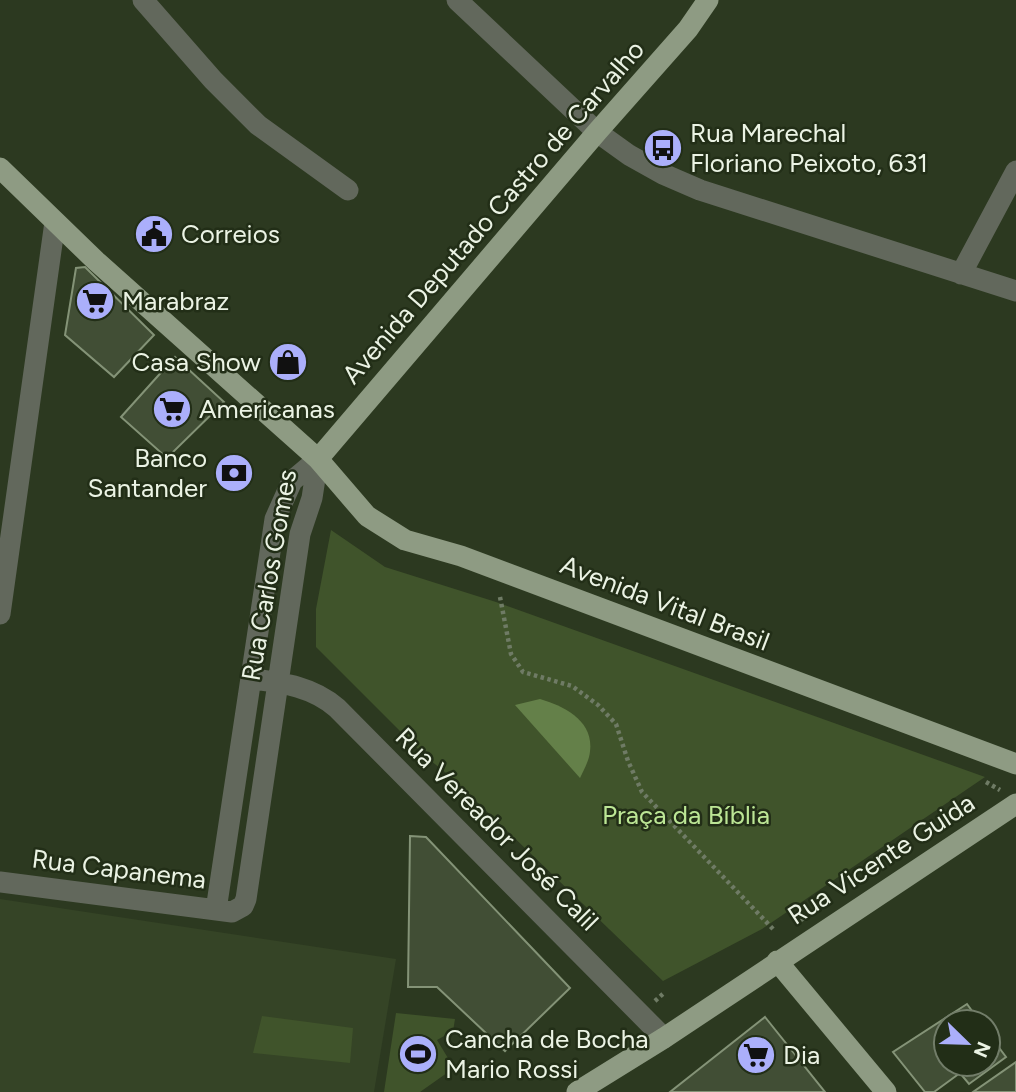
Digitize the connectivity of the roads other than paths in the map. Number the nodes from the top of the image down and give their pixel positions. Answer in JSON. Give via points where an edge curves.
{"nodes":[{"id":1,"x":143,"y":0,"type":"edge"},
{"id":2,"x":457,"y":0,"type":"edge"},
{"id":3,"x":708,"y":0,"type":"edge"},
{"id":4,"x":597,"y":132,"type":"junction"},
{"id":5,"x":0,"y":168,"type":"edge"},
{"id":6,"x":1016,"y":171,"type":"edge"},
{"id":7,"x":348,"y":190,"type":"dead end"},
{"id":8,"x":55,"y":222,"type":"junction"},
{"id":9,"x":961,"y":274,"type":"junction"},
{"id":10,"x":1016,"y":291,"type":"edge"},
{"id":11,"x":318,"y":459,"type":"junction"},
{"id":12,"x":0,"y":614,"type":"edge"},
{"id":13,"x":253,"y":679,"type":"junction"},
{"id":14,"x":277,"y":682,"type":"junction"},
{"id":15,"x":1016,"y":765,"type":"edge"},
{"id":16,"x":1016,"y":804,"type":"edge"},
{"id":17,"x":0,"y":882,"type":"edge"},
{"id":18,"x":224,"y":911,"type":"junction"},
{"id":19,"x":777,"y":961,"type":"junction"},
{"id":20,"x":664,"y":1038,"type":"junction"},
{"id":21,"x":577,"y":1092,"type":"edge"},
{"id":22,"x":886,"y":1092,"type":"edge"}],
"edges":[{"from":1,"to":7,"type":"street","via":[[258,125]]},
{"from":2,"to":4,"type":"street"},
{"from":3,"to":4,"type":"main road","name":"Avenida Deputado Castro de Carvalho"},
{"from":4,"to":9,"type":"street","via":[[640,162],[700,190]]},
{"from":4,"to":11,"type":"main road","name":"Avenida Deputado Castro de Carvalho"},
{"from":5,"to":8,"type":"main road","name":"Avenida Vital Brasil"},
{"from":6,"to":9,"type":"street"},
{"from":8,"to":11,"type":"main road","name":"Avenida Vital Brasil"},
{"from":8,"to":12,"type":"street"},
{"from":9,"to":10,"type":"street"},
{"from":11,"to":13,"type":"street","name":"Rua Carlos Gomes","via":[[292,481],[275,520]]},
{"from":11,"to":14,"type":"street","name":"Rua Carlos Gomes","via":[[300,534]]},
{"from":11,"to":15,"type":"main road","name":"Avenida Vital Brasil","via":[[367,516],[405,540],[461,556]]},
{"from":13,"to":14,"type":"street","name":"Rua Vereador José Calil"},
{"from":13,"to":18,"type":"street","name":"Rua Carlos Gomes"},
{"from":14,"to":18,"type":"street","name":"Rua Carlos Gomes","via":[[246,899],[243,906]]},
{"from":14,"to":20,"type":"street","name":"Rua Vereador José Calil","via":[[307,689],[337,708]]},
{"from":16,"to":19,"type":"main road","name":"Rua Vicente Guida"},
{"from":17,"to":18,"type":"street","name":"Rua Capanema"},
{"from":19,"to":20,"type":"main road","name":"Rua Vicente Guida"},
{"from":19,"to":22,"type":"main road"},
{"from":20,"to":21,"type":"main road","name":"Rua Vicente Guida"}]}
